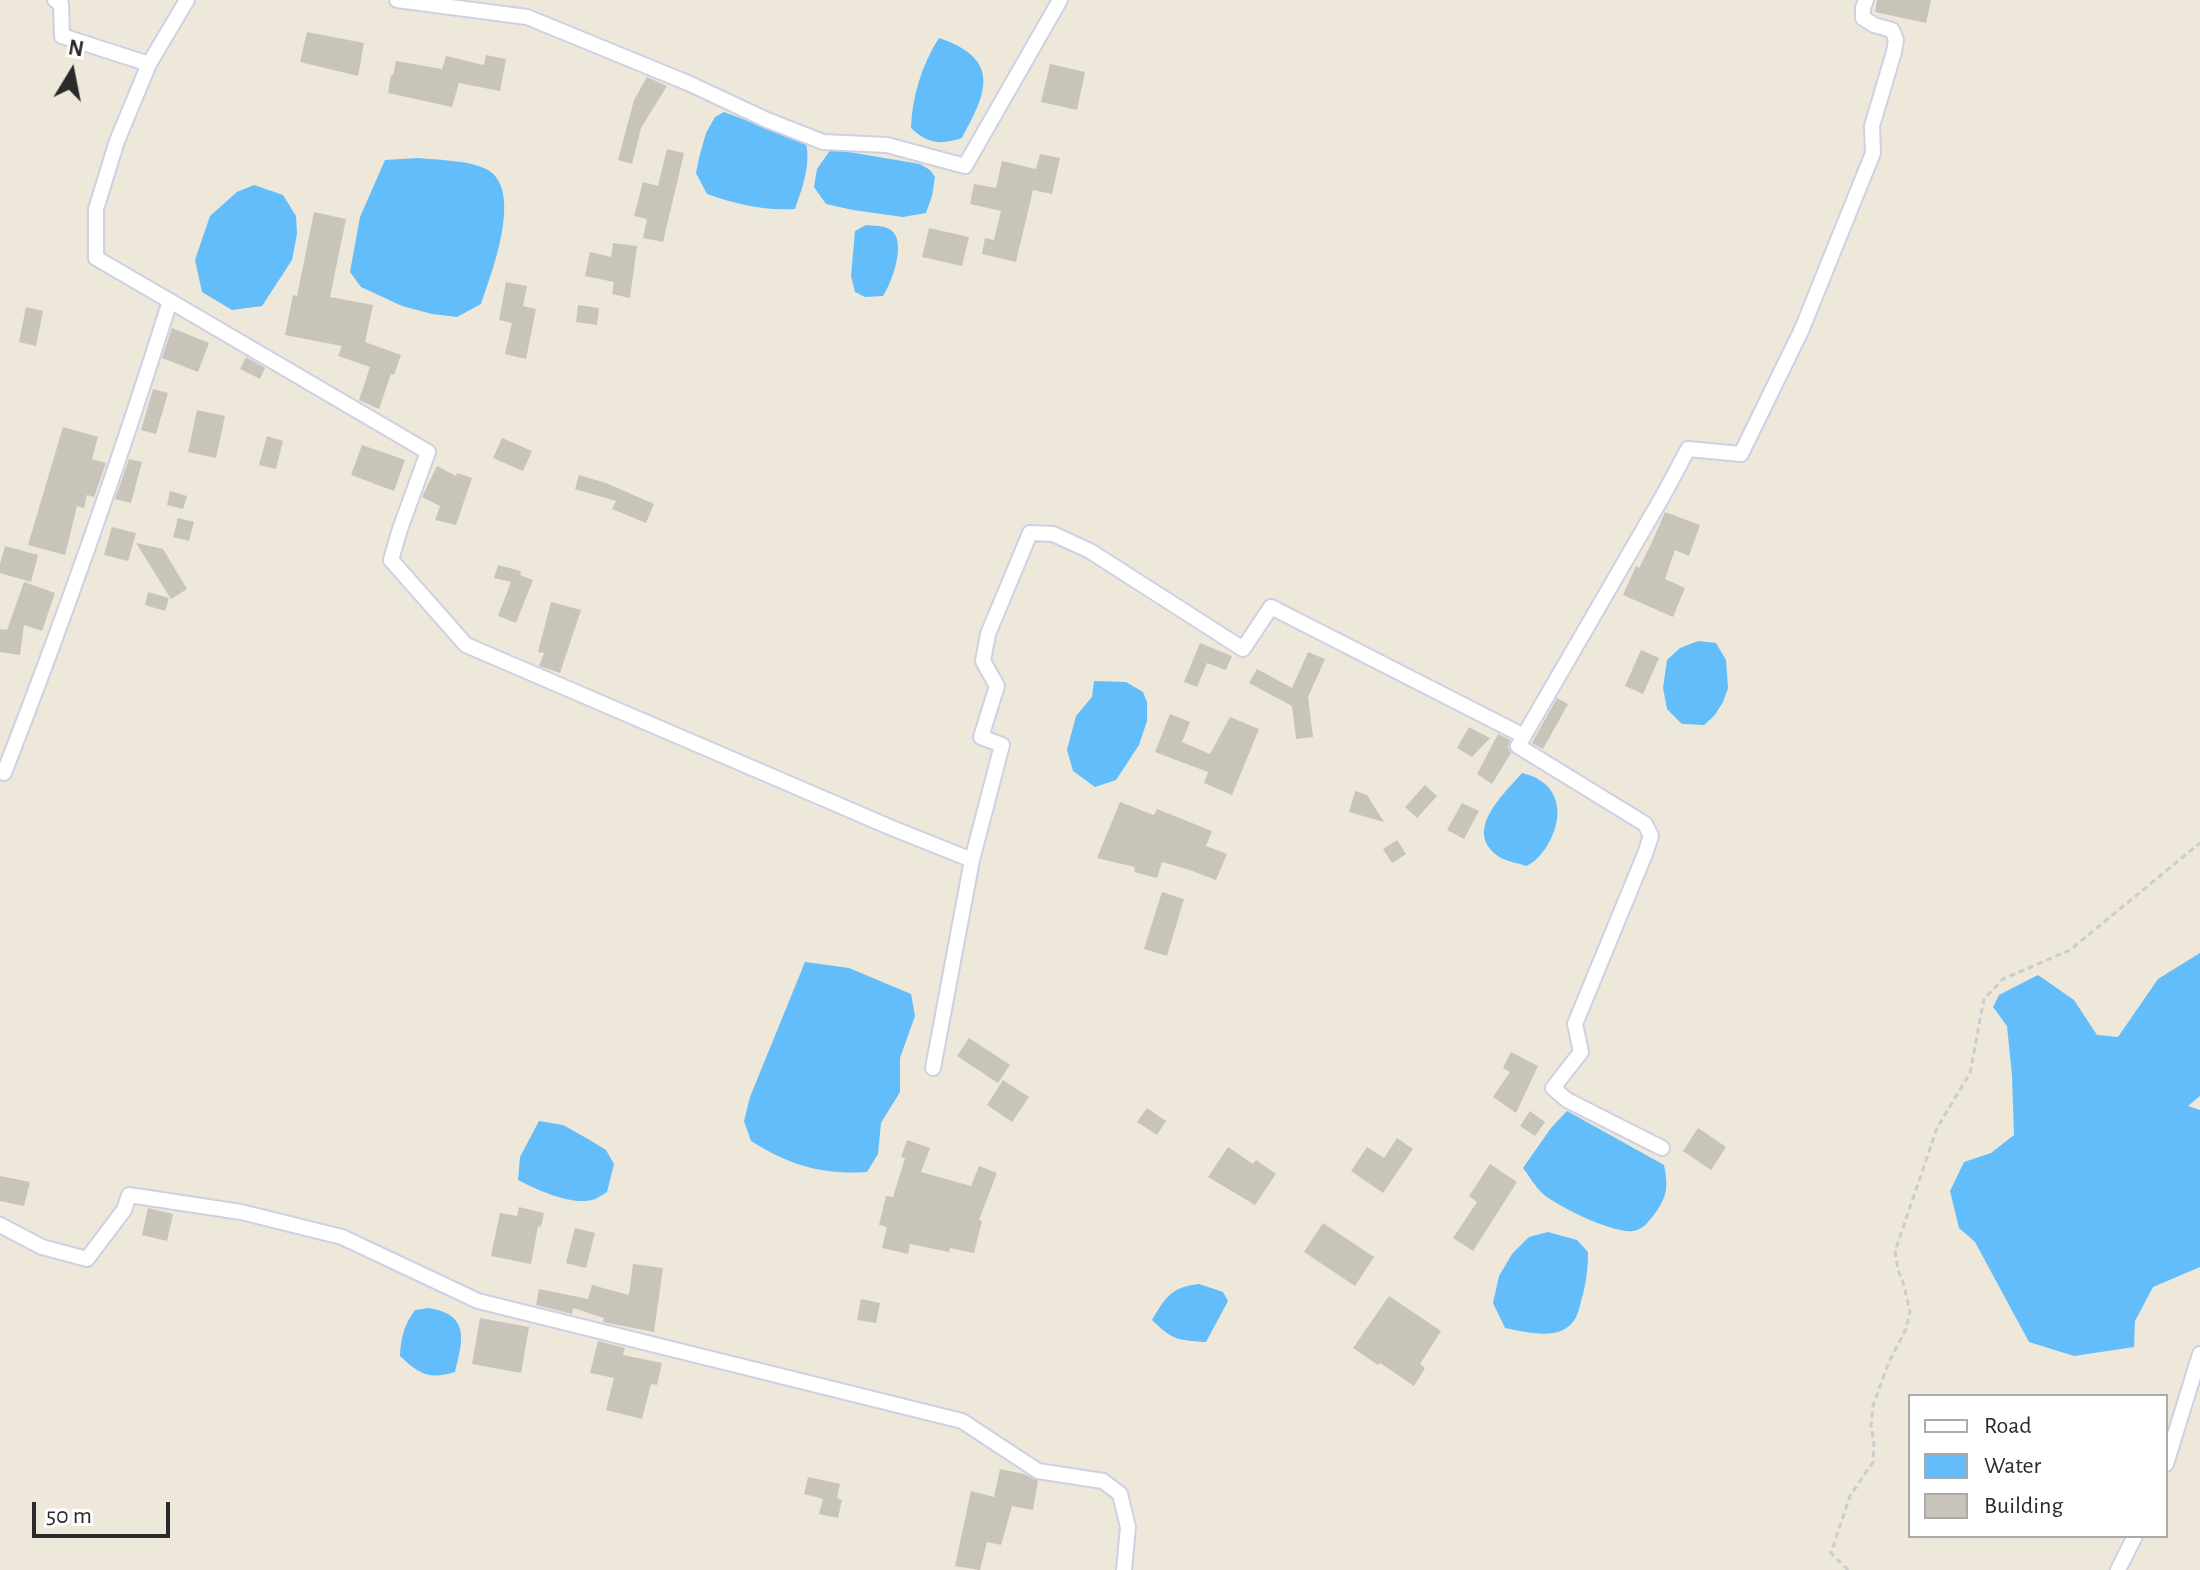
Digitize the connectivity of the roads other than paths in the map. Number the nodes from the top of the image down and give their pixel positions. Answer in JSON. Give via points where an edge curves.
{"nodes":[{"id":1,"x":55,"y":0,"type":"edge"},
{"id":2,"x":187,"y":0,"type":"edge"},
{"id":3,"x":397,"y":0,"type":"edge"},
{"id":4,"x":1060,"y":0,"type":"edge"},
{"id":5,"x":1866,"y":0,"type":"edge"},
{"id":6,"x":149,"y":64,"type":"junction"},
{"id":7,"x":170,"y":301,"type":"junction"},
{"id":8,"x":1524,"y":736,"type":"junction"},
{"id":9,"x":4,"y":773,"type":"dead end"},
{"id":10,"x":972,"y":860,"type":"junction"},
{"id":11,"x":933,"y":1068,"type":"dead end"},
{"id":12,"x":1662,"y":1148,"type":"dead end"},
{"id":13,"x":0,"y":1225,"type":"edge"},
{"id":14,"x":2200,"y":1354,"type":"edge"},
{"id":15,"x":2168,"y":1458,"type":"edge"},
{"id":16,"x":2134,"y":1538,"type":"edge"},
{"id":17,"x":1124,"y":1570,"type":"edge"},
{"id":18,"x":2118,"y":1570,"type":"edge"}],
"edges":[{"from":1,"to":6,"type":"street","via":[[61,4],[62,36]]},
{"from":2,"to":6,"type":"street"},
{"from":3,"to":4,"type":"street","via":[[527,17],[823,142],[887,145],[965,166]]},
{"from":5,"to":8,"type":"street","via":[[1863,18],[1892,30],[1894,52],[1872,126],[1873,153],[1802,329],[1741,454],[1688,449]]},
{"from":6,"to":7,"type":"street","via":[[96,209],[96,258]]},
{"from":7,"to":9,"type":"street","via":[[57,637]]},
{"from":7,"to":10,"type":"street","via":[[428,452],[391,560],[466,645]]},
{"from":8,"to":10,"type":"street","via":[[1271,607],[1243,649],[1090,551],[1053,534],[1030,533],[988,634],[983,661],[997,686],[981,737],[1002,745]]},
{"from":8,"to":12,"type":"street","via":[[1518,746],[1645,824],[1651,836],[1575,1024],[1581,1052],[1553,1088]]},
{"from":10,"to":11,"type":"street"},
{"from":13,"to":17,"type":"street","via":[[42,1247],[87,1259],[124,1210],[129,1195],[241,1212],[342,1237],[478,1301],[962,1421],[1038,1471],[1103,1481],[1120,1494],[1128,1527]]},
{"from":14,"to":15,"type":"street"},
{"from":16,"to":18,"type":"street"}]}
